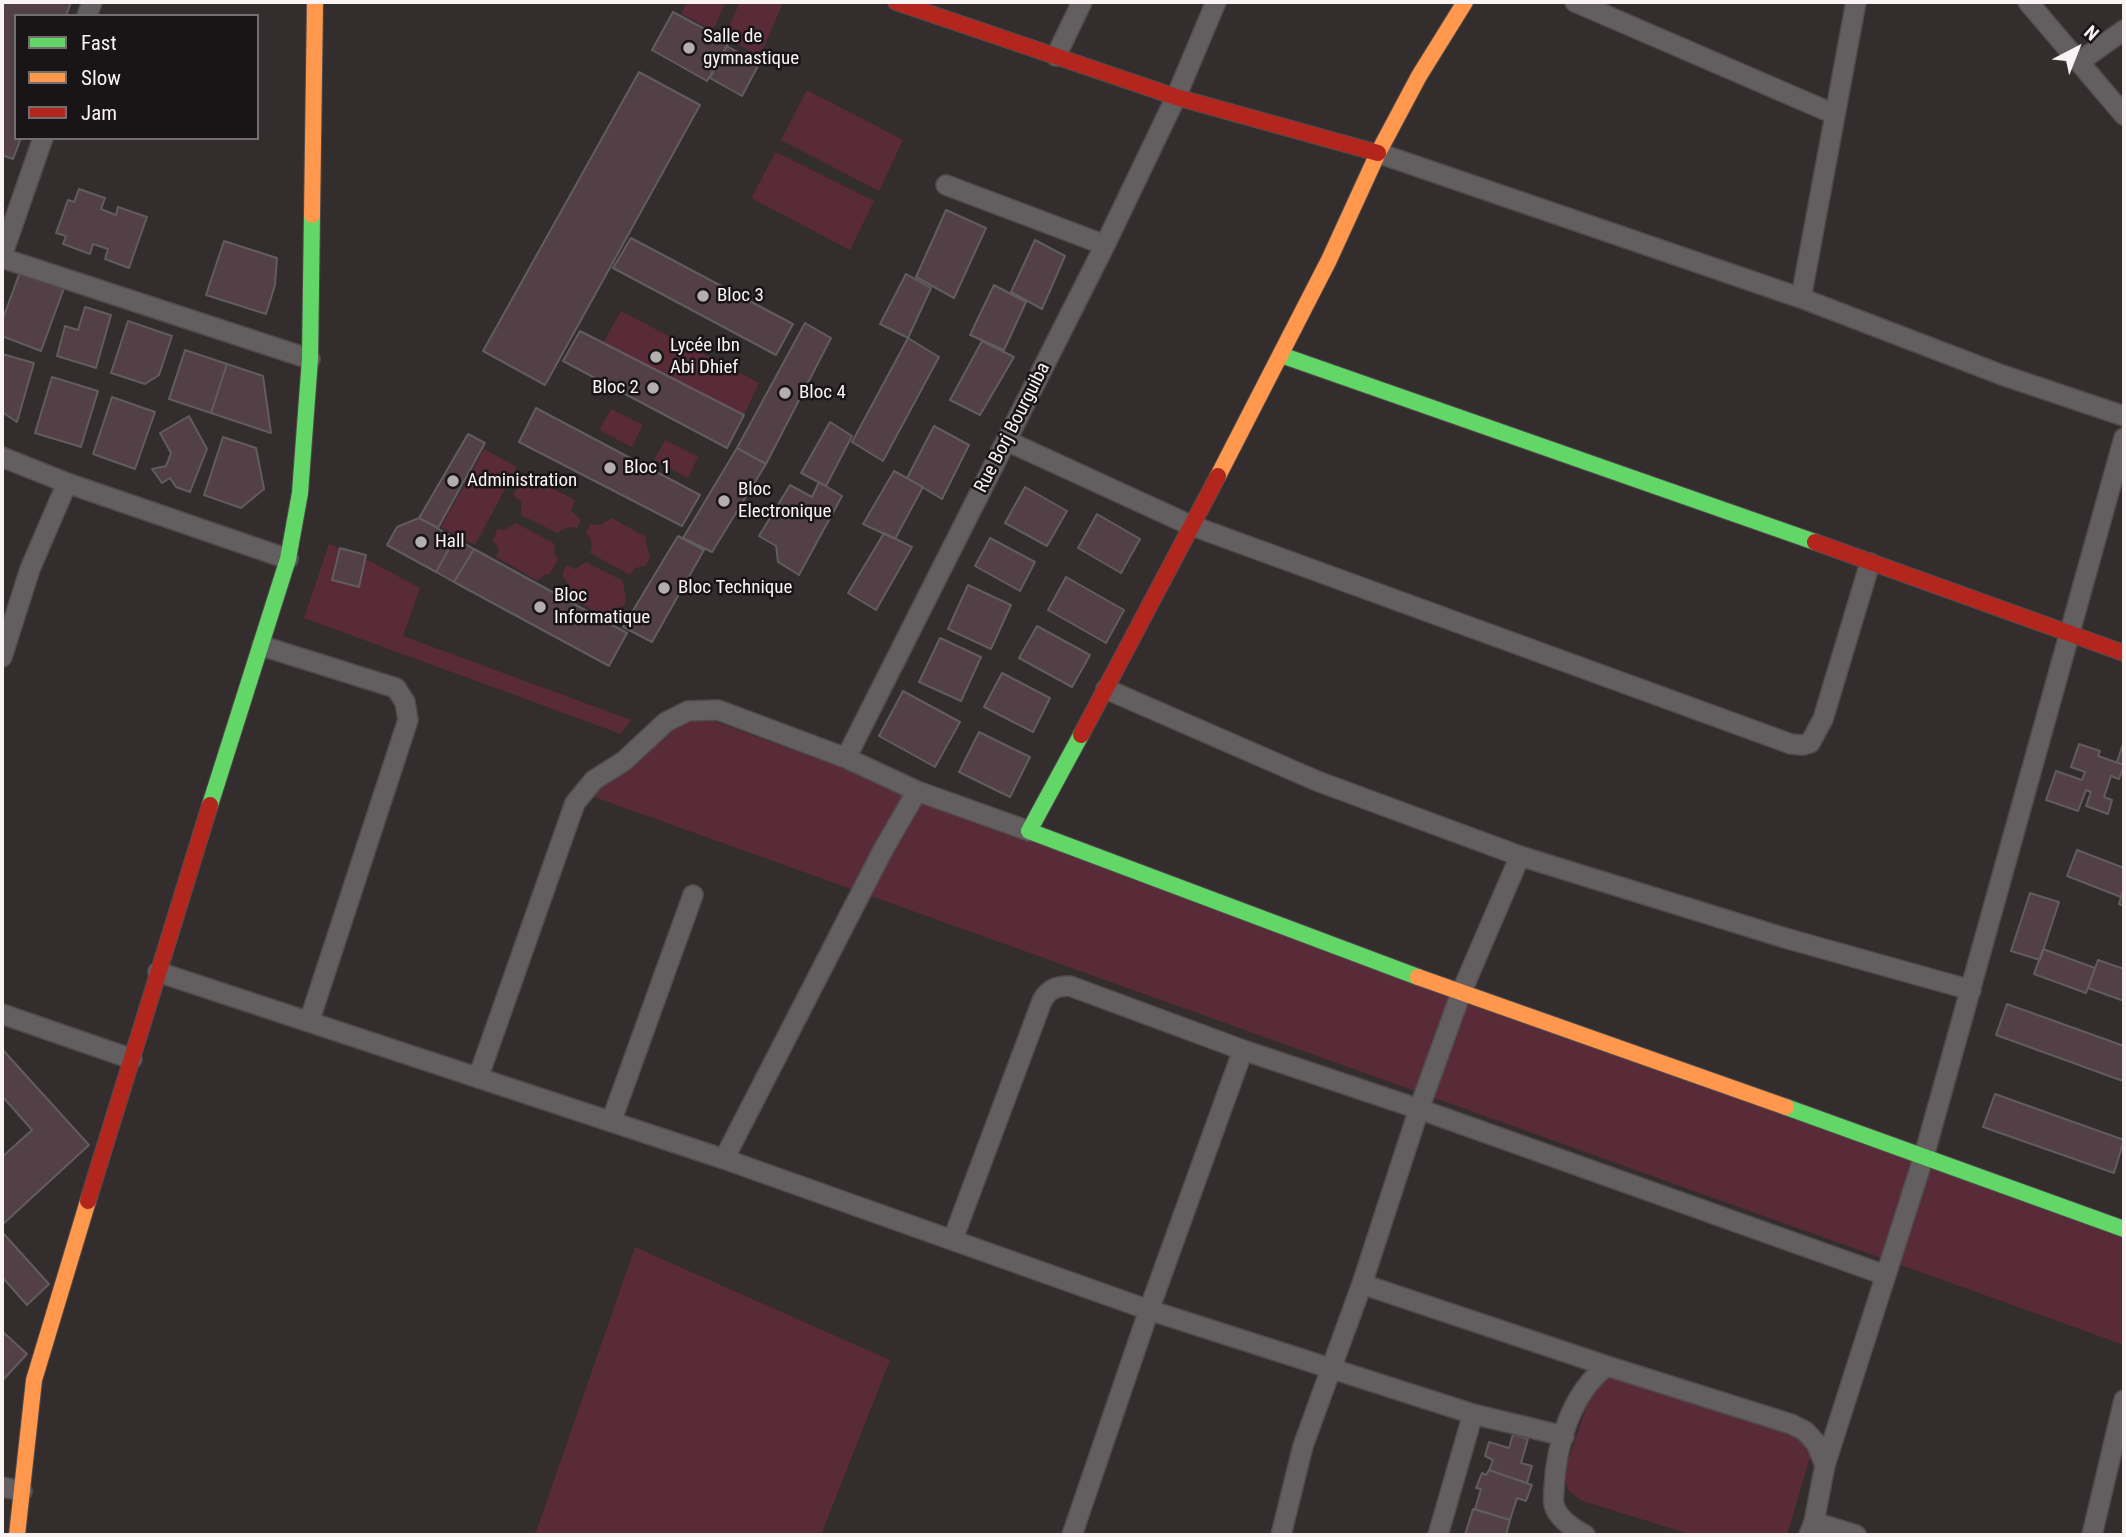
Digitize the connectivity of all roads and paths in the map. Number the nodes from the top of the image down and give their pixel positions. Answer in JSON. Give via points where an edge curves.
{"nodes":[{"id":1,"x":315,"y":2,"type":"edge"},
{"id":2,"x":896,"y":2,"type":"edge"},
{"id":3,"x":1082,"y":2,"type":"edge"},
{"id":4,"x":1216,"y":2,"type":"edge"},
{"id":5,"x":1465,"y":2,"type":"edge"},
{"id":6,"x":1575,"y":2,"type":"edge"},
{"id":7,"x":1856,"y":2,"type":"edge"},
{"id":8,"x":2028,"y":2,"type":"edge"},
{"id":9,"x":2124,"y":30,"type":"edge"},
{"id":10,"x":1056,"y":56,"type":"junction"},
{"id":11,"x":2079,"y":62,"type":"junction"},
{"id":12,"x":1177,"y":97,"type":"junction"},
{"id":13,"x":1835,"y":114,"type":"junction"},
{"id":14,"x":2124,"y":115,"type":"edge"},
{"id":15,"x":42,"y":140,"type":"edge"},
{"id":16,"x":1378,"y":153,"type":"junction"},
{"id":17,"x":946,"y":185,"type":"dead end"},
{"id":18,"x":1105,"y":245,"type":"junction"},
{"id":19,"x":2,"y":257,"type":"edge"},
{"id":20,"x":1801,"y":298,"type":"junction"},
{"id":21,"x":1281,"y":355,"type":"junction"},
{"id":22,"x":310,"y":359,"type":"junction"},
{"id":23,"x":2124,"y":416,"type":"edge"},
{"id":24,"x":2124,"y":438,"type":"edge"},
{"id":25,"x":1007,"y":441,"type":"junction"},
{"id":26,"x":2,"y":457,"type":"edge"},
{"id":27,"x":67,"y":483,"type":"junction"},
{"id":28,"x":1190,"y":525,"type":"junction"},
{"id":29,"x":288,"y":559,"type":"junction"},
{"id":30,"x":1870,"y":563,"type":"junction"},
{"id":31,"x":2070,"y":632,"type":"junction"},
{"id":32,"x":262,"y":646,"type":"junction"},
{"id":33,"x":2124,"y":653,"type":"edge"},
{"id":34,"x":2,"y":657,"type":"edge"},
{"id":35,"x":1106,"y":690,"type":"junction"},
{"id":36,"x":846,"y":758,"type":"junction"},
{"id":37,"x":917,"y":791,"type":"junction"},
{"id":38,"x":1028,"y":831,"type":"junction"},
{"id":39,"x":1520,"y":856,"type":"junction"},
{"id":40,"x":692,"y":895,"type":"dead end"},
{"id":41,"x":158,"y":972,"type":"junction"},
{"id":42,"x":1971,"y":990,"type":"junction"},
{"id":43,"x":1461,"y":993,"type":"junction"},
{"id":44,"x":2,"y":1014,"type":"edge"},
{"id":45,"x":309,"y":1022,"type":"junction"},
{"id":46,"x":1243,"y":1050,"type":"junction"},
{"id":47,"x":132,"y":1059,"type":"junction"},
{"id":48,"x":478,"y":1078,"type":"junction"},
{"id":49,"x":1419,"y":1109,"type":"junction"},
{"id":50,"x":611,"y":1122,"type":"junction"},
{"id":51,"x":1924,"y":1156,"type":"junction"},
{"id":52,"x":724,"y":1159,"type":"junction"},
{"id":53,"x":2124,"y":1230,"type":"edge"},
{"id":54,"x":953,"y":1239,"type":"junction"},
{"id":55,"x":1885,"y":1275,"type":"junction"},
{"id":56,"x":1362,"y":1284,"type":"junction"},
{"id":57,"x":1149,"y":1310,"type":"junction"},
{"id":58,"x":1607,"y":1366,"type":"junction"},
{"id":59,"x":1332,"y":1368,"type":"junction"},
{"id":60,"x":2124,"y":1400,"type":"edge"},
{"id":61,"x":1473,"y":1414,"type":"junction"},
{"id":62,"x":1564,"y":1436,"type":"junction"},
{"id":63,"x":1825,"y":1465,"type":"junction"},
{"id":64,"x":2,"y":1487,"type":"edge"},
{"id":65,"x":22,"y":1491,"type":"junction"},
{"id":66,"x":1812,"y":1529,"type":"edge"},
{"id":67,"x":17,"y":1535,"type":"edge"},
{"id":68,"x":1072,"y":1535,"type":"edge"},
{"id":69,"x":1281,"y":1535,"type":"edge"},
{"id":70,"x":1438,"y":1535,"type":"edge"},
{"id":71,"x":1585,"y":1535,"type":"edge"},
{"id":72,"x":1856,"y":1535,"type":"edge"},
{"id":73,"x":2092,"y":1535,"type":"edge"}],
"edges":[{"from":1,"to":22,"type":"street"},
{"from":2,"to":10,"type":"street"},
{"from":3,"to":10,"type":"street"},
{"from":4,"to":12,"type":"street","name":"Rue Borj Bourguiba"},
{"from":5,"to":16,"type":"street"},
{"from":6,"to":13,"type":"street"},
{"from":7,"to":13,"type":"street"},
{"from":8,"to":11,"type":"street"},
{"from":9,"to":11,"type":"street"},
{"from":10,"to":12,"type":"street"},
{"from":11,"to":14,"type":"street"},
{"from":12,"to":16,"type":"street"},
{"from":12,"to":18,"type":"street","name":"Rue Borj Bourguiba"},
{"from":13,"to":20,"type":"street"},
{"from":15,"to":19,"type":"street"},
{"from":16,"to":20,"type":"street"},
{"from":16,"to":21,"type":"street"},
{"from":17,"to":18,"type":"street"},
{"from":18,"to":25,"type":"street","name":"Rue Borj Bourguiba"},
{"from":19,"to":22,"type":"street"},
{"from":20,"to":23,"type":"street"},
{"from":21,"to":28,"type":"street"},
{"from":21,"to":30,"type":"street"},
{"from":22,"to":29,"type":"street","via":[[300,493]]},
{"from":24,"to":31,"type":"street"},
{"from":25,"to":28,"type":"street"},
{"from":25,"to":36,"type":"street","name":"Rue Borj Bourguiba"},
{"from":26,"to":27,"type":"street"},
{"from":27,"to":29,"type":"street"},
{"from":27,"to":34,"type":"street","via":[[30,569]]},
{"from":28,"to":30,"type":"street","via":[[1803,746],[1810,743],[1823,719]]},
{"from":28,"to":35,"type":"street"},
{"from":29,"to":32,"type":"street"},
{"from":30,"to":31,"type":"street"},
{"from":31,"to":33,"type":"street"},
{"from":31,"to":42,"type":"street"},
{"from":32,"to":41,"type":"street"},
{"from":32,"to":45,"type":"street","via":[[396,688],[405,702],[408,720]]},
{"from":35,"to":38,"type":"street"},
{"from":35,"to":39,"type":"street","via":[[1318,781]]},
{"from":36,"to":37,"type":"street"},
{"from":36,"to":48,"type":"street","via":[[718,710],[688,711],[666,722],[624,761],[594,780],[575,803],[565,828]]},
{"from":37,"to":38,"type":"street"},
{"from":37,"to":52,"type":"street"},
{"from":38,"to":43,"type":"street"},
{"from":39,"to":42,"type":"street"},
{"from":39,"to":43,"type":"street"},
{"from":40,"to":50,"type":"street"},
{"from":41,"to":45,"type":"street"},
{"from":41,"to":47,"type":"street"},
{"from":42,"to":51,"type":"street"},
{"from":43,"to":49,"type":"street"},
{"from":43,"to":51,"type":"street"},
{"from":44,"to":47,"type":"street"},
{"from":45,"to":48,"type":"street"},
{"from":46,"to":49,"type":"street"},
{"from":46,"to":54,"type":"street","via":[[1070,986],[1052,989],[1042,1001]]},
{"from":46,"to":57,"type":"street"},
{"from":47,"to":65,"type":"street","via":[[34,1380]]},
{"from":48,"to":50,"type":"street"},
{"from":49,"to":55,"type":"street"},
{"from":49,"to":56,"type":"street"},
{"from":50,"to":52,"type":"street"},
{"from":51,"to":53,"type":"street"},
{"from":51,"to":55,"type":"street"},
{"from":52,"to":54,"type":"street"},
{"from":54,"to":57,"type":"street"},
{"from":55,"to":63,"type":"street"},
{"from":56,"to":58,"type":"street"},
{"from":56,"to":59,"type":"street"},
{"from":57,"to":59,"type":"street"},
{"from":57,"to":68,"type":"street"},
{"from":58,"to":62,"type":"street","via":[[1586,1388]]},
{"from":58,"to":63,"type":"street","via":[[1791,1424],[1816,1443]]},
{"from":59,"to":61,"type":"street"},
{"from":59,"to":69,"type":"street","via":[[1303,1446]]},
{"from":60,"to":73,"type":"street"},
{"from":61,"to":62,"type":"street"},
{"from":61,"to":70,"type":"street"},
{"from":62,"to":71,"type":"street","via":[[1555,1462],[1554,1505],[1569,1525]]},
{"from":63,"to":66,"type":"street"},
{"from":64,"to":65,"type":"street"},
{"from":65,"to":67,"type":"street"},
{"from":66,"to":72,"type":"street"}]}
